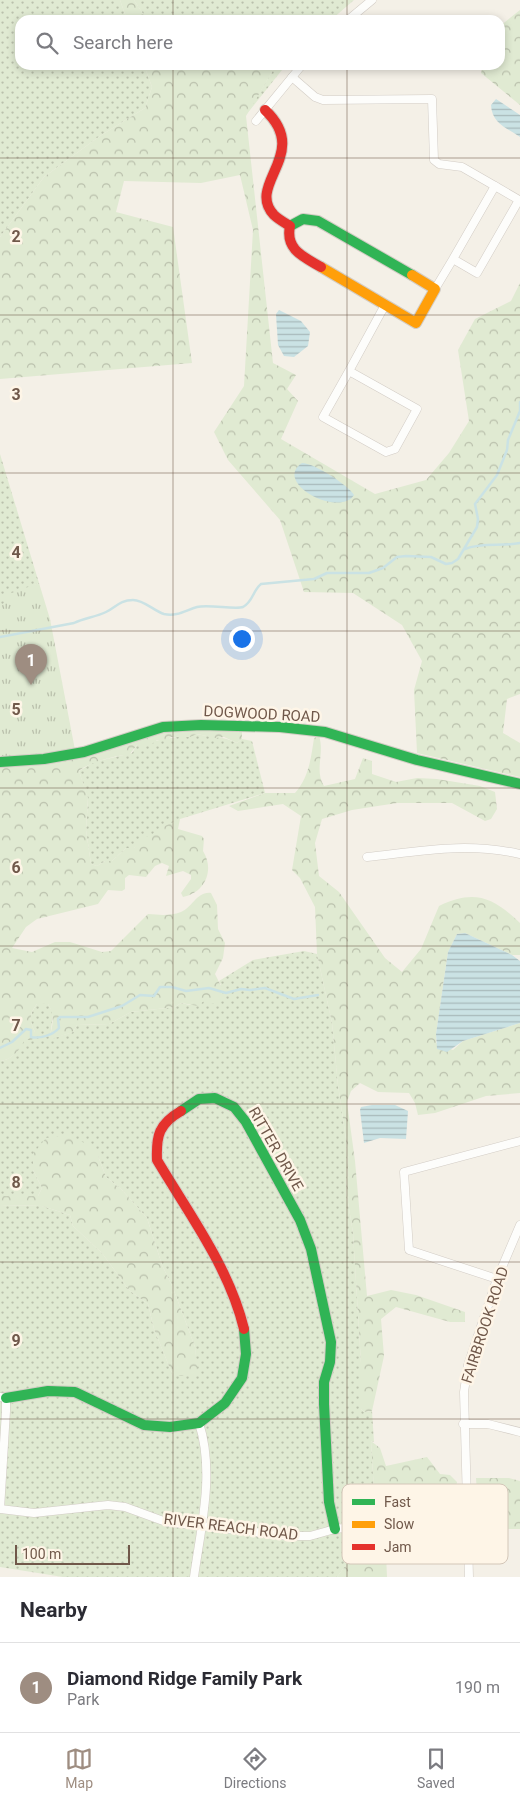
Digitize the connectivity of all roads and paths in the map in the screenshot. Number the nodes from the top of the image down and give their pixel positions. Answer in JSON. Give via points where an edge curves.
{"nodes":[{"id":1,"x":372,"y":0,"type":"edge"},
{"id":2,"x":354,"y":15,"type":"edge"},
{"id":3,"x":298,"y":70,"type":"edge"},
{"id":4,"x":292,"y":77,"type":"junction"},
{"id":5,"x":265,"y":110,"type":"junction"},
{"id":6,"x":256,"y":121,"type":"dead end"},
{"id":7,"x":495,"y":186,"type":"junction"},
{"id":8,"x":290,"y":226,"type":"junction"},
{"id":9,"x":453,"y":259,"type":"junction"},
{"id":10,"x":436,"y":288,"type":"junction"},
{"id":11,"x":386,"y":305,"type":"junction"},
{"id":12,"x":348,"y":371,"type":"junction"},
{"id":13,"x":0,"y":762,"type":"edge"},
{"id":14,"x":520,"y":784,"type":"edge"},
{"id":15,"x":520,"y":854,"type":"edge"},
{"id":16,"x":367,"y":857,"type":"dead end"},
{"id":17,"x":520,"y":1141,"type":"edge"},
{"id":18,"x":520,"y":1225,"type":"edge"},
{"id":19,"x":497,"y":1279,"type":"junction"},
{"id":20,"x":3,"y":1398,"type":"edge"},
{"id":21,"x":199,"y":1423,"type":"junction"},
{"id":22,"x":463,"y":1424,"type":"junction"},
{"id":23,"x":520,"y":1432,"type":"edge"},
{"id":24,"x":465,"y":1484,"type":"edge"},
{"id":25,"x":201,"y":1527,"type":"junction"},
{"id":26,"x":342,"y":1528,"type":"edge"},
{"id":27,"x":335,"y":1529,"type":"junction"},
{"id":28,"x":468,"y":1564,"type":"edge"},
{"id":29,"x":194,"y":1577,"type":"edge"},
{"id":30,"x":469,"y":1577,"type":"edge"}],
"edges":[{"from":1,"to":2,"type":"street"},
{"from":3,"to":4,"type":"street"},
{"from":4,"to":5,"type":"street"},
{"from":4,"to":7,"type":"street","via":[[323,100],[432,99],[434,160],[439,164],[462,167]]},
{"from":5,"to":6,"type":"street"},
{"from":5,"to":8,"type":"street","via":[[277,122],[283,138],[266,193],[267,207],[275,218]]},
{"from":7,"to":9,"type":"street"},
{"from":7,"to":9,"type":"street","via":[[519,200],[477,272]]},
{"from":8,"to":10,"type":"street","via":[[300,219],[311,218]]},
{"from":8,"to":11,"type":"street","via":[[288,240],[296,252]]},
{"from":9,"to":10,"type":"street"},
{"from":10,"to":11,"type":"street","via":[[416,322]]},
{"from":11,"to":12,"type":"street"},
{"from":12,"to":12,"type":"street","via":[[323,417],[386,452],[394,449],[417,409]]},
{"from":13,"to":14,"type":"street","name":"DOGWOOD ROAD","via":[[72,754],[172,726],[280,727],[325,732],[417,760]]},
{"from":15,"to":16,"type":"street","via":[[465,846]]},
{"from":17,"to":19,"type":"street","via":[[404,1172],[409,1250]]},
{"from":18,"to":19,"type":"street","name":"FAIRBROOK ROAD"},
{"from":19,"to":22,"type":"street","name":"FAIRBROOK ROAD","via":[[468,1365]]},
{"from":20,"to":21,"type":"street","via":[[48,1391],[76,1392],[144,1425],[170,1428]]},
{"from":20,"to":25,"type":"street","name":"RIVER REACH ROAD","via":[[0,1509],[34,1513],[108,1505],[132,1509],[166,1522]]},
{"from":21,"to":25,"type":"street","via":[[205,1441],[206,1479]]},
{"from":21,"to":27,"type":"street","name":"RITTER DRIVE","via":[[225,1403],[242,1378],[246,1332],[229,1281],[158,1160],[156,1143],[164,1121],[199,1099],[215,1098],[234,1106],[246,1122],[300,1220],[312,1249],[331,1342],[324,1404],[329,1502]]},
{"from":22,"to":23,"type":"street","via":[[488,1424]]},
{"from":22,"to":24,"type":"street","name":"FAIRBROOK ROAD"},
{"from":25,"to":27,"type":"street","name":"RIVER REACH ROAD","via":[[288,1536],[310,1536]]},
{"from":25,"to":29,"type":"street"},
{"from":26,"to":27,"type":"street","name":"RIVER REACH ROAD"},
{"from":28,"to":30,"type":"street","name":"FAIRBROOK ROAD"}]}
